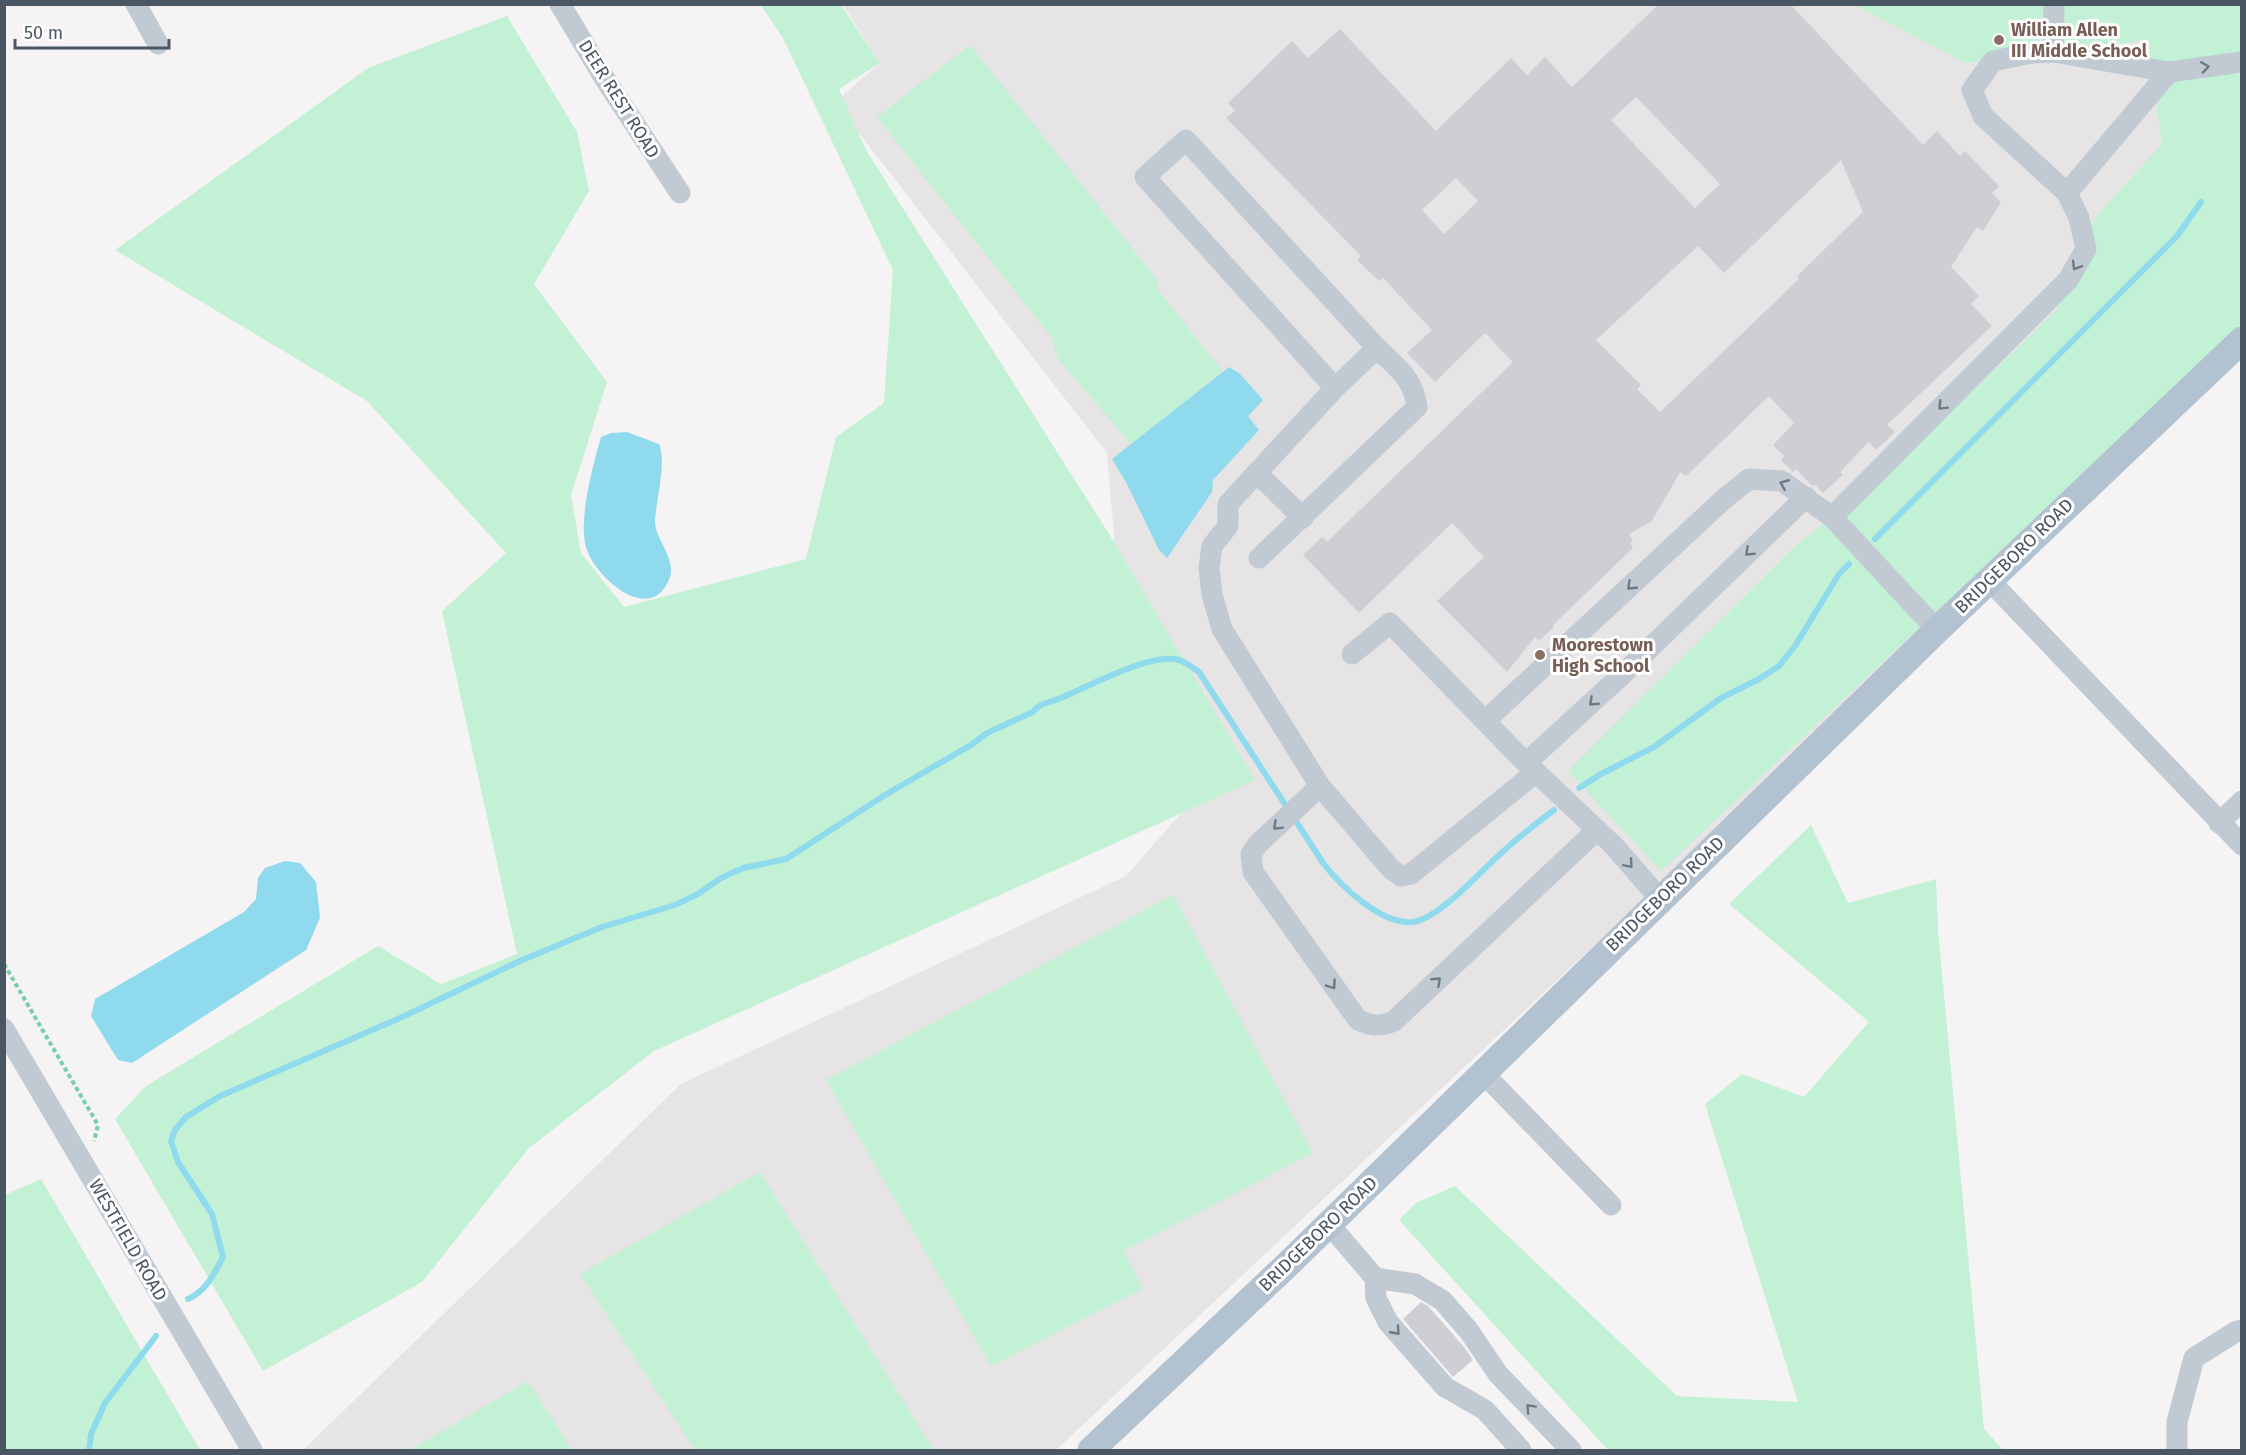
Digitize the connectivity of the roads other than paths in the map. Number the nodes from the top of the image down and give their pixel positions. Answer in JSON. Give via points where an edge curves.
{"nodes":[{"id":1,"x":136,"y":4,"type":"edge"},
{"id":2,"x":560,"y":4,"type":"edge"},
{"id":3,"x":2054,"y":4,"type":"edge"},
{"id":4,"x":158,"y":44,"type":"dead end"},
{"id":5,"x":2053,"y":52,"type":"junction"},
{"id":6,"x":2241,"y":62,"type":"edge"},
{"id":7,"x":2169,"y":72,"type":"junction"},
{"id":8,"x":680,"y":193,"type":"dead end"},
{"id":9,"x":2067,"y":193,"type":"junction"},
{"id":10,"x":2241,"y":340,"type":"edge"},
{"id":11,"x":1377,"y":348,"type":"junction"},
{"id":12,"x":1335,"y":388,"type":"junction"},
{"id":13,"x":1257,"y":473,"type":"junction"},
{"id":14,"x":1806,"y":497,"type":"junction"},
{"id":15,"x":1832,"y":517,"type":"junction"},
{"id":16,"x":1303,"y":518,"type":"junction"},
{"id":17,"x":1259,"y":558,"type":"dead end"},
{"id":18,"x":1989,"y":580,"type":"junction"},
{"id":19,"x":1937,"y":630,"type":"junction"},
{"id":20,"x":1352,"y":654,"type":"dead end"},
{"id":21,"x":1485,"y":721,"type":"junction"},
{"id":22,"x":1531,"y":767,"type":"junction"},
{"id":23,"x":1320,"y":786,"type":"junction"},
{"id":24,"x":2241,"y":801,"type":"edge"},
{"id":25,"x":2219,"y":823,"type":"junction"},
{"id":26,"x":1596,"y":830,"type":"junction"},
{"id":27,"x":2241,"y":845,"type":"edge"},
{"id":28,"x":1660,"y":899,"type":"junction"},
{"id":29,"x":4,"y":1029,"type":"edge"},
{"id":30,"x":1483,"y":1072,"type":"junction"},
{"id":31,"x":1611,"y":1205,"type":"dead end"},
{"id":32,"x":1329,"y":1224,"type":"junction"},
{"id":33,"x":1375,"y":1278,"type":"junction"},
{"id":34,"x":2241,"y":1330,"type":"edge"},
{"id":35,"x":252,"y":1450,"type":"edge"},
{"id":36,"x":1091,"y":1450,"type":"edge"},
{"id":37,"x":1521,"y":1450,"type":"edge"},
{"id":38,"x":1570,"y":1450,"type":"edge"},
{"id":39,"x":2177,"y":1450,"type":"edge"}],
"edges":[{"from":1,"to":4,"type":"street"},
{"from":2,"to":8,"type":"street","name":"DEER REST ROAD"},
{"from":3,"to":5,"type":"street"},
{"from":5,"to":7,"type":"street"},
{"from":5,"to":9,"type":"street","via":[[1993,61],[1972,90],[1983,116]]},
{"from":7,"to":6,"type":"street","one_way":true},
{"from":7,"to":9,"type":"street"},
{"from":9,"to":15,"type":"street","one_way":true,"via":[[2079,218],[2086,249],[2068,280]]},
{"from":10,"to":18,"type":"main road","name":"BRIDGEBORO ROAD"},
{"from":11,"to":12,"type":"street"},
{"from":11,"to":12,"type":"street","via":[[1186,140],[1145,177]]},
{"from":11,"to":16,"type":"street","via":[[1408,379],[1417,407]]},
{"from":12,"to":13,"type":"street"},
{"from":13,"to":16,"type":"street"},
{"from":13,"to":23,"type":"street","via":[[1228,504],[1228,526],[1212,546],[1212,595],[1222,629]]},
{"from":14,"to":15,"type":"street"},
{"from":14,"to":21,"type":"street","one_way":true,"via":[[1782,481],[1749,479]]},
{"from":14,"to":22,"type":"street","one_way":true},
{"from":15,"to":19,"type":"street"},
{"from":16,"to":17,"type":"street"},
{"from":18,"to":19,"type":"main road","name":"BRIDGEBORO ROAD"},
{"from":18,"to":25,"type":"street"},
{"from":19,"to":28,"type":"main road","name":"BRIDGEBORO ROAD"},
{"from":20,"to":21,"type":"street","via":[[1390,623]]},
{"from":21,"to":22,"type":"street"},
{"from":22,"to":23,"type":"street","via":[[1412,874],[1401,876]]},
{"from":22,"to":26,"type":"street"},
{"from":23,"to":26,"type":"street","one_way":true,"via":[[1258,844],[1251,854],[1252,872],[1358,1020],[1371,1026],[1394,1021]]},
{"from":24,"to":25,"type":"street"},
{"from":25,"to":27,"type":"street"},
{"from":26,"to":28,"type":"street","one_way":true},
{"from":28,"to":30,"type":"main road","name":"BRIDGEBORO ROAD"},
{"from":29,"to":35,"type":"street","name":"WESTFIELD ROAD"},
{"from":30,"to":31,"type":"street"},
{"from":30,"to":32,"type":"main road","name":"BRIDGEBORO ROAD"},
{"from":32,"to":33,"type":"street"},
{"from":32,"to":36,"type":"main road","name":"BRIDGEBORO ROAD"},
{"from":33,"to":37,"type":"street","one_way":true,"via":[[1376,1298],[1388,1322],[1445,1387],[1485,1410]]},
{"from":38,"to":33,"type":"street","one_way":true,"via":[[1498,1374],[1442,1300],[1415,1284]]},
{"from":34,"to":39,"type":"street","via":[[2194,1358],[2177,1422]]}]}
